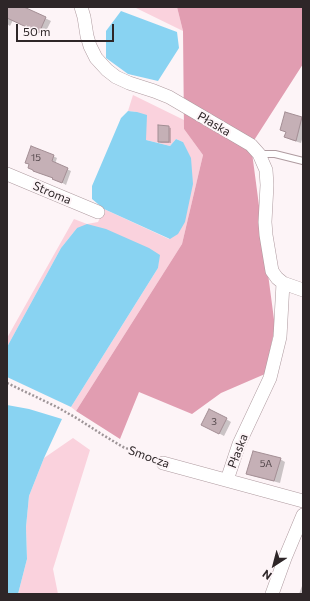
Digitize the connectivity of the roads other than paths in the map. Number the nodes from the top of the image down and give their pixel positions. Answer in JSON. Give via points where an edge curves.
{"nodes":[{"id":1,"x":81,"y":7,"type":"edge"},
{"id":2,"x":259,"y":154,"type":"junction"},
{"id":3,"x":303,"y":161,"type":"edge"},
{"id":4,"x":7,"y":174,"type":"edge"},
{"id":5,"x":98,"y":212,"type":"dead end"},
{"id":6,"x":283,"y":283,"type":"junction"},
{"id":7,"x":303,"y":290,"type":"edge"},
{"id":8,"x":163,"y":463,"type":"road end"},
{"id":9,"x":227,"y":480,"type":"junction"},
{"id":10,"x":303,"y":502,"type":"edge"},
{"id":11,"x":303,"y":514,"type":"edge"},
{"id":12,"x":272,"y":594,"type":"edge"}],
"edges":[{"from":1,"to":2,"type":"street","name":"Płaska","via":[[90,46],[96,58],[107,70],[129,83],[169,97],[251,145]]},
{"from":2,"to":3,"type":"lane","via":[[275,154]]},
{"from":2,"to":6,"type":"street","name":"Płaska","via":[[266,170],[265,222],[270,262],[272,271]]},
{"from":4,"to":5,"type":"street","name":"Stroma"},
{"from":6,"to":7,"type":"street"},
{"from":6,"to":9,"type":"street","name":"Płaska","via":[[280,337],[270,378],[239,444]]},
{"from":8,"to":9,"type":"street","name":"Smocza"},
{"from":9,"to":10,"type":"street","name":"Smocza"},
{"from":11,"to":12,"type":"street"}]}
